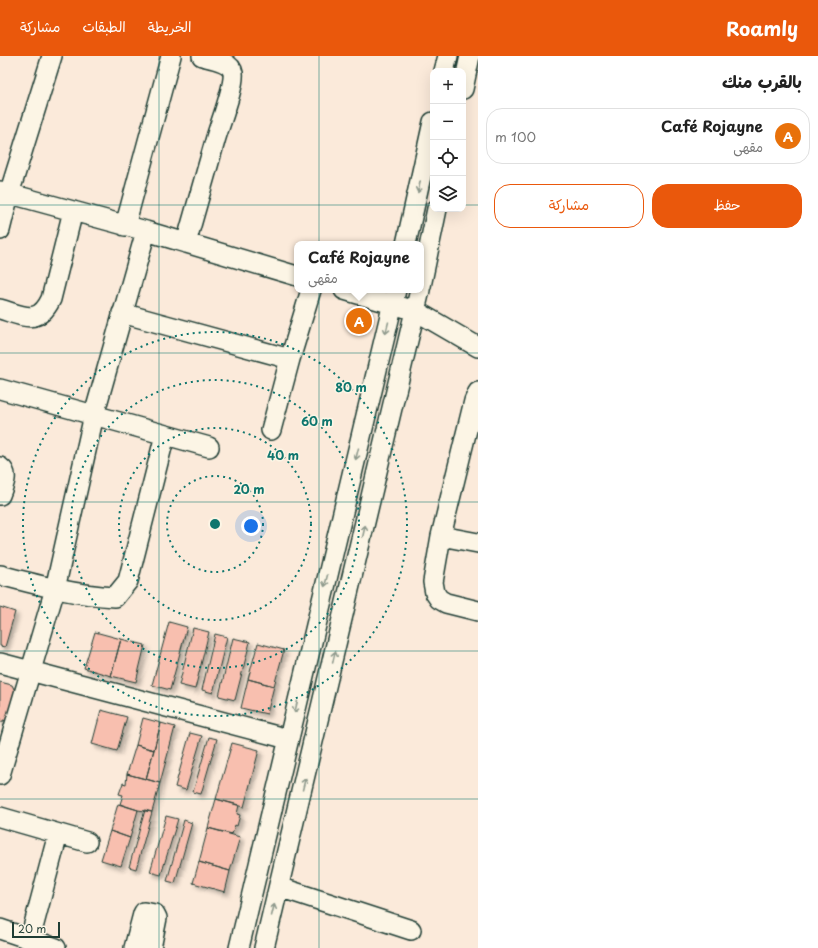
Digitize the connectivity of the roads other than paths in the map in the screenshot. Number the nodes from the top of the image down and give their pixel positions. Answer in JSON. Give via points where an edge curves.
{"nodes":[{"id":1,"x":52,"y":56,"type":"edge"},
{"id":2,"x":172,"y":56,"type":"edge"},
{"id":3,"x":202,"y":56,"type":"edge"},
{"id":4,"x":448,"y":56,"type":"edge"},
{"id":5,"x":470,"y":56,"type":"edge"},
{"id":6,"x":445,"y":68,"type":"edge"},
{"id":7,"x":466,"y":75,"type":"edge"},
{"id":8,"x":430,"y":136,"type":"edge"},
{"id":9,"x":5,"y":192,"type":"edge"},
{"id":10,"x":73,"y":211,"type":"junction"},
{"id":11,"x":437,"y":212,"type":"edge"},
{"id":12,"x":125,"y":226,"type":"junction"},
{"id":13,"x":0,"y":230,"type":"edge"},
{"id":14,"x":146,"y":231,"type":"junction"},
{"id":15,"x":407,"y":241,"type":"edge"},
{"id":16,"x":186,"y":243,"type":"junction"},
{"id":17,"x":424,"y":272,"type":"edge"},
{"id":18,"x":294,"y":275,"type":"edge"},
{"id":19,"x":310,"y":293,"type":"edge"},
{"id":20,"x":365,"y":293,"type":"edge"},
{"id":21,"x":419,"y":293,"type":"edge"},
{"id":22,"x":394,"y":297,"type":"edge"},
{"id":23,"x":0,"y":309,"type":"edge"},
{"id":24,"x":416,"y":311,"type":"junction"},
{"id":25,"x":122,"y":313,"type":"junction"},
{"id":26,"x":477,"y":341,"type":"edge"},
{"id":27,"x":290,"y":359,"type":"junction"},
{"id":28,"x":0,"y":389,"type":"edge"},
{"id":29,"x":478,"y":392,"type":"edge"},
{"id":30,"x":94,"y":415,"type":"junction"},
{"id":31,"x":271,"y":430,"type":"dead end"},
{"id":32,"x":165,"y":435,"type":"junction"},
{"id":33,"x":471,"y":445,"type":"edge"},
{"id":34,"x":209,"y":447,"type":"dead end"},
{"id":35,"x":0,"y":468,"type":"edge"},
{"id":36,"x":0,"y":495,"type":"edge"},
{"id":37,"x":441,"y":536,"type":"junction"},
{"id":38,"x":478,"y":543,"type":"edge"},
{"id":39,"x":0,"y":575,"type":"edge"},
{"id":40,"x":54,"y":589,"type":"junction"},
{"id":41,"x":478,"y":611,"type":"edge"},
{"id":42,"x":0,"y":663,"type":"edge"},
{"id":43,"x":31,"y":672,"type":"junction"},
{"id":44,"x":288,"y":739,"type":"junction"},
{"id":45,"x":4,"y":747,"type":"edge"},
{"id":46,"x":0,"y":775,"type":"edge"},
{"id":47,"x":0,"y":817,"type":"edge"},
{"id":48,"x":58,"y":834,"type":"junction"},
{"id":49,"x":87,"y":842,"type":"dead end"},
{"id":50,"x":279,"y":887,"type":"junction"},
{"id":51,"x":0,"y":929,"type":"edge"},
{"id":52,"x":411,"y":930,"type":"dead end"},
{"id":53,"x":30,"y":939,"type":"junction"},
{"id":54,"x":56,"y":948,"type":"edge"},
{"id":55,"x":134,"y":948,"type":"edge"},
{"id":56,"x":151,"y":948,"type":"edge"},
{"id":57,"x":240,"y":948,"type":"edge"},
{"id":58,"x":264,"y":948,"type":"edge"}],
"edges":[{"from":1,"to":9,"type":"street"},
{"from":2,"to":12,"type":"street"},
{"from":3,"to":16,"type":"street","via":[[228,66],[233,72],[232,84]]},
{"from":4,"to":6,"type":"street"},
{"from":5,"to":7,"type":"street"},
{"from":8,"to":15,"type":"street","one_way":true},
{"from":9,"to":10,"type":"street"},
{"from":9,"to":13,"type":"street"},
{"from":10,"to":12,"type":"street"},
{"from":10,"to":23,"type":"street","via":[[47,308],[35,317]]},
{"from":11,"to":17,"type":"street"},
{"from":12,"to":14,"type":"street"},
{"from":14,"to":16,"type":"street"},
{"from":14,"to":25,"type":"street"},
{"from":16,"to":18,"type":"street"},
{"from":19,"to":27,"type":"street"},
{"from":20,"to":22,"type":"street"},
{"from":21,"to":24,"type":"street"},
{"from":22,"to":24,"type":"street"},
{"from":22,"to":44,"type":"street","one_way":true},
{"from":24,"to":26,"type":"street"},
{"from":50,"to":24,"type":"street","one_way":true},
{"from":25,"to":27,"type":"street"},
{"from":25,"to":30,"type":"street"},
{"from":27,"to":31,"type":"street"},
{"from":28,"to":30,"type":"street"},
{"from":29,"to":33,"type":"street","via":[[474,401]]},
{"from":30,"to":32,"type":"street"},
{"from":30,"to":40,"type":"street"},
{"from":32,"to":34,"type":"street"},
{"from":32,"to":40,"type":"street","via":[[128,581],[114,596]]},
{"from":33,"to":37,"type":"street"},
{"from":35,"to":36,"type":"street","via":[[6,476]]},
{"from":37,"to":38,"type":"street"},
{"from":37,"to":41,"type":"street","via":[[433,582],[435,593],[446,603]]},
{"from":39,"to":40,"type":"street"},
{"from":40,"to":43,"type":"street"},
{"from":42,"to":43,"type":"street"},
{"from":43,"to":44,"type":"street"},
{"from":43,"to":45,"type":"street"},
{"from":44,"to":57,"type":"street"},
{"from":45,"to":46,"type":"street"},
{"from":47,"to":48,"type":"street"},
{"from":48,"to":49,"type":"street"},
{"from":48,"to":53,"type":"street"},
{"from":50,"to":52,"type":"street"},
{"from":58,"to":50,"type":"street","one_way":true},
{"from":51,"to":53,"type":"street"},
{"from":53,"to":54,"type":"street"},
{"from":55,"to":56,"type":"street","via":[[143,914],[146,912],[155,914],[157,918]]}]}
